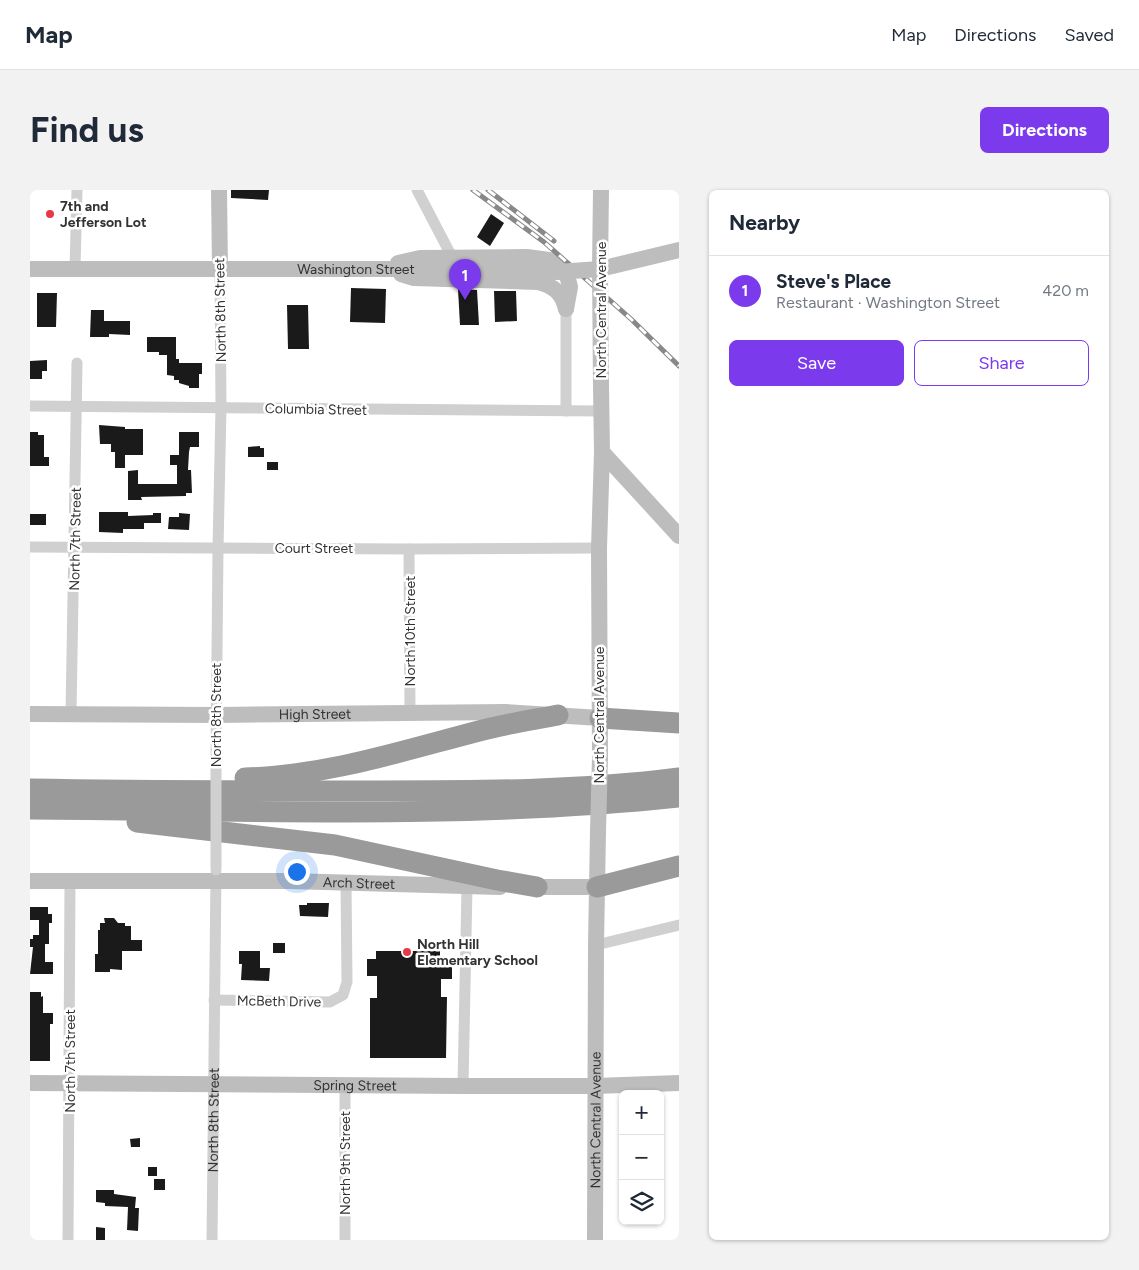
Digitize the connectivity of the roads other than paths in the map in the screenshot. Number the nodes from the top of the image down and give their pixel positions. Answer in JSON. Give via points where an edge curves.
{"nodes":[{"id":1,"x":77,"y":190,"type":"edge"},
{"id":2,"x":219,"y":190,"type":"edge"},
{"id":3,"x":418,"y":190,"type":"edge"},
{"id":4,"x":601,"y":190,"type":"edge"},
{"id":5,"x":679,"y":250,"type":"edge"},
{"id":6,"x":452,"y":257,"type":"junction"},
{"id":7,"x":30,"y":269,"type":"edge"},
{"id":8,"x":75,"y":269,"type":"junction"},
{"id":9,"x":220,"y":269,"type":"junction"},
{"id":10,"x":379,"y":269,"type":"junction"},
{"id":11,"x":600,"y":269,"type":"junction"},
{"id":12,"x":566,"y":309,"type":"junction"},
{"id":13,"x":77,"y":363,"type":"dead end"},
{"id":14,"x":30,"y":406,"type":"edge"},
{"id":15,"x":77,"y":406,"type":"junction"},
{"id":16,"x":221,"y":408,"type":"junction"},
{"id":17,"x":566,"y":411,"type":"junction"},
{"id":18,"x":601,"y":411,"type":"junction"},
{"id":19,"x":602,"y":452,"type":"junction"},
{"id":20,"x":676,"y":530,"type":"edge"},
{"id":21,"x":30,"y":547,"type":"edge"},
{"id":22,"x":74,"y":548,"type":"junction"},
{"id":23,"x":218,"y":548,"type":"junction"},
{"id":24,"x":599,"y":548,"type":"junction"},
{"id":25,"x":409,"y":549,"type":"junction"},
{"id":26,"x":30,"y":714,"type":"edge"},
{"id":27,"x":71,"y":714,"type":"junction"},
{"id":28,"x":410,"y":714,"type":"junction"},
{"id":29,"x":217,"y":715,"type":"junction"},
{"id":30,"x":558,"y":715,"type":"junction"},
{"id":31,"x":600,"y":718,"type":"junction"},
{"id":32,"x":679,"y":723,"type":"edge"},
{"id":33,"x":679,"y":778,"type":"edge"},
{"id":34,"x":679,"y":797,"type":"edge"},
{"id":35,"x":31,"y":799,"type":"edge"},
{"id":36,"x":679,"y":866,"type":"edge"},
{"id":37,"x":216,"y":876,"type":"junction"},
{"id":38,"x":30,"y":881,"type":"edge"},
{"id":39,"x":70,"y":881,"type":"junction"},
{"id":40,"x":346,"y":884,"type":"junction"},
{"id":41,"x":467,"y":887,"type":"junction"},
{"id":42,"x":537,"y":887,"type":"junction"},
{"id":43,"x":597,"y":887,"type":"junction"},
{"id":44,"x":679,"y":924,"type":"edge"},
{"id":45,"x":596,"y":945,"type":"junction"},
{"id":46,"x":214,"y":1000,"type":"junction"},
{"id":47,"x":30,"y":1083,"type":"edge"},
{"id":48,"x":679,"y":1083,"type":"edge"},
{"id":49,"x":70,"y":1084,"type":"junction"},
{"id":50,"x":213,"y":1084,"type":"junction"},
{"id":51,"x":346,"y":1085,"type":"junction"},
{"id":52,"x":463,"y":1086,"type":"junction"},
{"id":53,"x":595,"y":1086,"type":"junction"},
{"id":54,"x":68,"y":1240,"type":"edge"},
{"id":55,"x":212,"y":1240,"type":"edge"},
{"id":56,"x":345,"y":1240,"type":"edge"},
{"id":57,"x":595,"y":1240,"type":"edge"}],
"edges":[{"from":1,"to":8,"type":"street"},
{"from":2,"to":9,"type":"main road","name":"North 8th Street"},
{"from":3,"to":6,"type":"street"},
{"from":4,"to":11,"type":"main road","name":"North Central Avenue","bridge":true},
{"from":5,"to":11,"type":"main road","name":"Washington Street"},
{"from":6,"to":10,"type":"main road","via":[[420,258]]},
{"from":6,"to":12,"type":"main road","via":[[549,260],[567,275],[570,287]]},
{"from":7,"to":8,"type":"main road","name":"Washington Street"},
{"from":8,"to":9,"type":"main road","name":"Washington Street"},
{"from":9,"to":10,"type":"main road","name":"Washington Street"},
{"from":9,"to":16,"type":"street","name":"North 8th Street"},
{"from":10,"to":11,"type":"main road","name":"Washington Street","bridge":true,"via":[[557,272]]},
{"from":10,"to":12,"type":"main road","via":[[414,278],[538,282],[559,293]]},
{"from":11,"to":18,"type":"main road","name":"North Central Avenue","bridge":true},
{"from":12,"to":17,"type":"street"},
{"from":13,"to":15,"type":"street","name":"North 7th Street"},
{"from":14,"to":15,"type":"street","name":"Columbia Street"},
{"from":15,"to":16,"type":"street","name":"Columbia Street"},
{"from":15,"to":22,"type":"street","name":"North 7th Street"},
{"from":16,"to":17,"type":"street","name":"Columbia Street"},
{"from":16,"to":23,"type":"street","name":"North 8th Street"},
{"from":17,"to":18,"type":"street","name":"Columbia Street"},
{"from":18,"to":19,"type":"main road","name":"North Central Avenue"},
{"from":19,"to":20,"type":"main road"},
{"from":19,"to":24,"type":"main road","name":"North Central Avenue"},
{"from":21,"to":22,"type":"street","name":"Court Street"},
{"from":22,"to":23,"type":"street","name":"Court Street"},
{"from":22,"to":27,"type":"street","name":"North 7th Street"},
{"from":23,"to":25,"type":"street","name":"Court Street"},
{"from":23,"to":29,"type":"street","name":"North 8th Street"},
{"from":24,"to":25,"type":"street","name":"Court Street"},
{"from":24,"to":31,"type":"main road","name":"North Central Avenue"},
{"from":25,"to":28,"type":"street","name":"North 10th Street"},
{"from":26,"to":27,"type":"main road","name":"High Street"},
{"from":27,"to":29,"type":"main road","name":"High Street"},
{"from":28,"to":29,"type":"main road","name":"High Street"},
{"from":28,"to":30,"type":"main road","name":"High Street","via":[[505,712]]},
{"from":29,"to":37,"type":"street","name":"North 8th Street","bridge":true},
{"from":30,"to":31,"type":"main road","name":"High Street"},
{"from":30,"to":35,"type":"highway","via":[[481,730],[356,764],[308,772],[263,778],[178,780]]},
{"from":31,"to":32,"type":"highway"},
{"from":31,"to":43,"type":"main road","name":"North Central Avenue","bridge":true},
{"from":33,"to":35,"type":"highway","via":[[604,786],[197,792]]},
{"from":34,"to":35,"type":"highway","via":[[544,808],[454,810]]},
{"from":35,"to":42,"type":"highway","via":[[335,845]]},
{"from":36,"to":43,"type":"highway"},
{"from":37,"to":39,"type":"main road","name":"Arch Street"},
{"from":37,"to":40,"type":"main road","name":"Arch Street"},
{"from":37,"to":46,"type":"street","name":"North 8th Street"},
{"from":38,"to":39,"type":"main road","name":"Arch Street"},
{"from":39,"to":49,"type":"street","name":"North 7th Street"},
{"from":40,"to":41,"type":"main road","name":"Arch Street"},
{"from":40,"to":46,"type":"street","name":"McBeth Drive","via":[[347,982],[343,995],[330,1002]]},
{"from":41,"to":42,"type":"main road","name":"Arch Street"},
{"from":41,"to":52,"type":"street"},
{"from":42,"to":43,"type":"main road","name":"Arch Street"},
{"from":43,"to":45,"type":"main road","name":"North Central Avenue"},
{"from":44,"to":45,"type":"street"},
{"from":45,"to":53,"type":"main road","name":"North Central Avenue"},
{"from":46,"to":50,"type":"street","name":"North 8th Street"},
{"from":47,"to":49,"type":"main road","name":"Spring Street"},
{"from":48,"to":53,"type":"main road","name":"Spring Street"},
{"from":49,"to":50,"type":"main road","name":"Spring Street"},
{"from":49,"to":54,"type":"street","name":"North 7th Street"},
{"from":50,"to":51,"type":"main road","name":"Spring Street"},
{"from":50,"to":55,"type":"street","name":"North 8th Street"},
{"from":51,"to":52,"type":"main road","name":"Spring Street"},
{"from":51,"to":56,"type":"street","name":"North 9th Street"},
{"from":52,"to":53,"type":"main road","name":"Spring Street"},
{"from":53,"to":57,"type":"main road","name":"North Central Avenue"}]}
